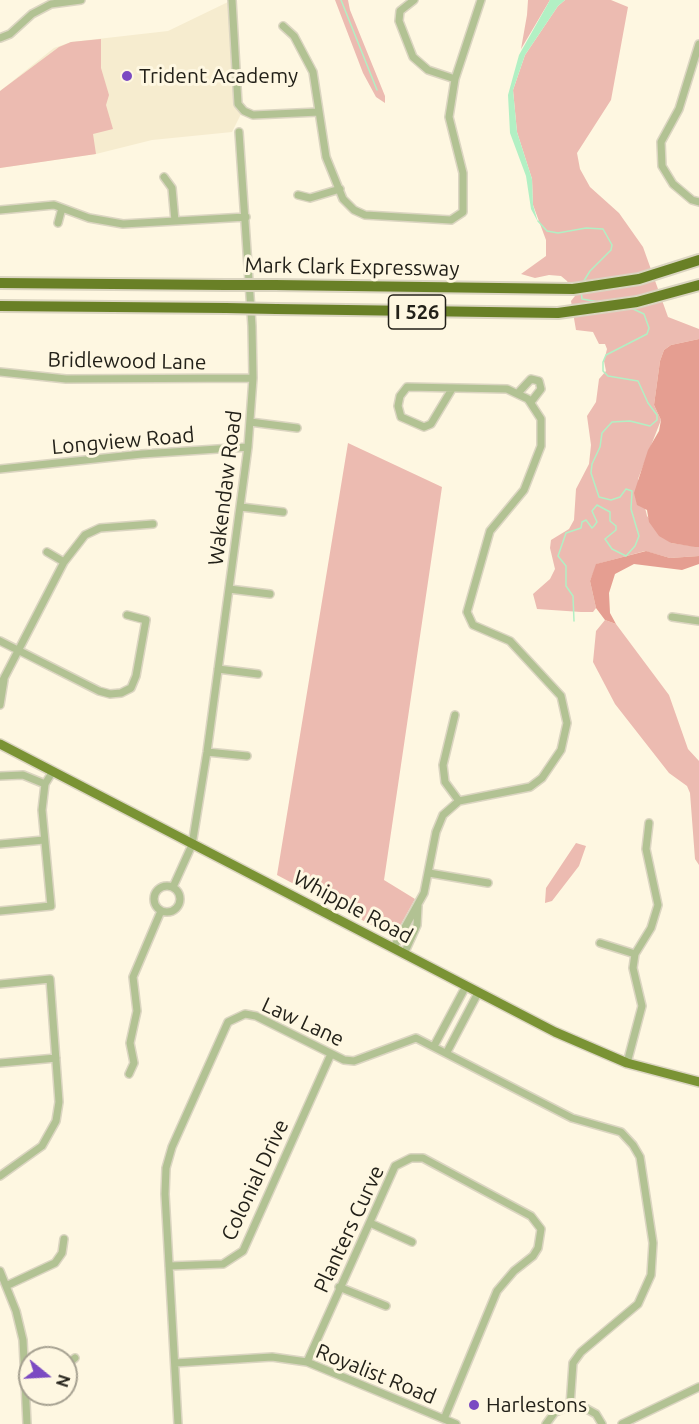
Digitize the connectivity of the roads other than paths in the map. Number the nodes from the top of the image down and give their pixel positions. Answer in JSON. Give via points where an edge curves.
{"nodes":[{"id":1,"x":81,"y":0,"type":"edge"},
{"id":2,"x":232,"y":0,"type":"edge"},
{"id":3,"x":414,"y":0,"type":"edge"},
{"id":4,"x":481,"y":0,"type":"edge"},
{"id":5,"x":283,"y":26,"type":"dead end"},
{"id":6,"x":0,"y":38,"type":"edge"},
{"id":7,"x":699,"y":44,"type":"edge"},
{"id":8,"x":454,"y":79,"type":"junction"},
{"id":9,"x":319,"y":112,"type":"junction"},
{"id":10,"x":239,"y":132,"type":"dead end"},
{"id":11,"x":165,"y":177,"type":"dead end"},
{"id":12,"x":340,"y":189,"type":"junction"},
{"id":13,"x":298,"y":195,"type":"dead end"},
{"id":14,"x":699,"y":202,"type":"edge"},
{"id":15,"x":62,"y":208,"type":"junction"},
{"id":16,"x":0,"y":210,"type":"edge"},
{"id":17,"x":246,"y":217,"type":"junction"},
{"id":18,"x":175,"y":221,"type":"junction"},
{"id":19,"x":58,"y":223,"type":"dead end"},
{"id":20,"x":699,"y":260,"type":"edge"},
{"id":21,"x":0,"y":283,"type":"edge"},
{"id":22,"x":699,"y":285,"type":"edge"},
{"id":23,"x":0,"y":306,"type":"edge"},
{"id":24,"x":0,"y":372,"type":"edge"},
{"id":25,"x":253,"y":378,"type":"junction"},
{"id":26,"x":452,"y":389,"type":"junction"},
{"id":27,"x":518,"y":393,"type":"junction"},
{"id":28,"x":531,"y":402,"type":"junction"},
{"id":29,"x":250,"y":422,"type":"junction"},
{"id":30,"x":297,"y":428,"type":"dead end"},
{"id":31,"x":248,"y":447,"type":"junction"},
{"id":32,"x":0,"y":469,"type":"edge"},
{"id":33,"x":241,"y":507,"type":"junction"},
{"id":34,"x":283,"y":512,"type":"dead end"},
{"id":35,"x":153,"y":524,"type":"dead end"},
{"id":36,"x":46,"y":552,"type":"dead end"},
{"id":37,"x":64,"y":562,"type":"junction"},
{"id":38,"x":230,"y":588,"type":"junction"},
{"id":39,"x":270,"y":594,"type":"dead end"},
{"id":40,"x":127,"y":615,"type":"dead end"},
{"id":41,"x":672,"y":617,"type":"dead end"},
{"id":42,"x":699,"y":621,"type":"edge"},
{"id":43,"x":0,"y":641,"type":"edge"},
{"id":44,"x":20,"y":651,"type":"junction"},
{"id":45,"x":218,"y":669,"type":"junction"},
{"id":46,"x":258,"y":674,"type":"dead end"},
{"id":47,"x":5,"y":678,"type":"junction"},
{"id":48,"x":0,"y":686,"type":"edge"},
{"id":49,"x":0,"y":705,"type":"edge"},
{"id":50,"x":455,"y":715,"type":"dead end"},
{"id":51,"x":0,"y":744,"type":"edge"},
{"id":52,"x":207,"y":752,"type":"junction"},
{"id":53,"x":247,"y":756,"type":"dead end"},
{"id":54,"x":53,"y":771,"type":"junction"},
{"id":55,"x":0,"y":776,"type":"edge"},
{"id":56,"x":45,"y":784,"type":"junction"},
{"id":57,"x":459,"y":801,"type":"junction"},
{"id":58,"x":649,"y":823,"type":"dead end"},
{"id":59,"x":44,"y":840,"type":"junction"},
{"id":60,"x":0,"y":844,"type":"edge"},
{"id":61,"x":192,"y":845,"type":"junction"},
{"id":62,"x":429,"y":873,"type":"junction"},
{"id":63,"x":488,"y":883,"type":"dead end"},
{"id":64,"x":173,"y":887,"type":"junction"},
{"id":65,"x":418,"y":904,"type":"junction"},
{"id":66,"x":0,"y":911,"type":"edge"},
{"id":67,"x":161,"y":911,"type":"junction"},
{"id":68,"x":600,"y":944,"type":"dead end"},
{"id":69,"x":394,"y":947,"type":"junction"},
{"id":70,"x":404,"y":954,"type":"junction"},
{"id":71,"x":635,"y":954,"type":"junction"},
{"id":72,"x":0,"y":984,"type":"edge"},
{"id":73,"x":466,"y":986,"type":"junction"},
{"id":74,"x":478,"y":993,"type":"junction"},
{"id":75,"x":434,"y":1046,"type":"junction"},
{"id":76,"x":447,"y":1052,"type":"junction"},
{"id":77,"x":331,"y":1054,"type":"junction"},
{"id":78,"x":56,"y":1058,"type":"junction"},
{"id":79,"x":0,"y":1063,"type":"edge"},
{"id":80,"x":627,"y":1063,"type":"junction"},
{"id":81,"x":129,"y":1074,"type":"dead end"},
{"id":82,"x":699,"y":1082,"type":"edge"},
{"id":83,"x":0,"y":1176,"type":"edge"},
{"id":84,"x":370,"y":1223,"type":"junction"},
{"id":85,"x":64,"y":1239,"type":"dead end"},
{"id":86,"x":412,"y":1242,"type":"dead end"},
{"id":87,"x":169,"y":1266,"type":"junction"},
{"id":88,"x":0,"y":1271,"type":"edge"},
{"id":89,"x":8,"y":1285,"type":"junction"},
{"id":90,"x":339,"y":1287,"type":"junction"},
{"id":91,"x":386,"y":1306,"type":"dead end"},
{"id":92,"x":24,"y":1346,"type":"edge"},
{"id":93,"x":307,"y":1362,"type":"junction"},
{"id":94,"x":175,"y":1363,"type":"junction"},
{"id":95,"x":699,"y":1388,"type":"edge"},
{"id":96,"x":27,"y":1406,"type":"edge"},
{"id":97,"x":570,"y":1406,"type":"junction"},
{"id":98,"x":444,"y":1419,"type":"junction"},
{"id":99,"x":27,"y":1424,"type":"edge"},
{"id":100,"x":178,"y":1424,"type":"edge"},
{"id":101,"x":456,"y":1424,"type":"edge"},
{"id":102,"x":546,"y":1424,"type":"edge"},
{"id":103,"x":602,"y":1424,"type":"edge"},
{"id":104,"x":622,"y":1424,"type":"edge"}],
"edges":[{"from":1,"to":6,"type":"street","via":[[51,4]]},
{"from":2,"to":9,"type":"street","via":[[238,104],[253,115]]},
{"from":3,"to":8,"type":"street","via":[[400,11],[399,21],[413,57],[428,70]]},
{"from":4,"to":8,"type":"street"},
{"from":5,"to":9,"type":"street","via":[[308,60]]},
{"from":7,"to":14,"type":"street","via":[[679,109],[661,142],[662,166],[673,184]]},
{"from":8,"to":12,"type":"street","via":[[449,117],[463,174],[463,212],[451,220],[374,218],[354,210]]},
{"from":9,"to":12,"type":"street","via":[[326,157]]},
{"from":10,"to":17,"type":"street","name":"Wakendaw Road"},
{"from":11,"to":18,"type":"street","via":[[172,188]]},
{"from":12,"to":13,"type":"street","via":[[310,198]]},
{"from":15,"to":16,"type":"street","via":[[35,205]]},
{"from":15,"to":18,"type":"street","via":[[123,224]]},
{"from":15,"to":19,"type":"street"},
{"from":17,"to":18,"type":"street"},
{"from":17,"to":25,"type":"street","name":"Wakendaw Road"},
{"from":20,"to":21,"type":"highway","name":"Mark Clark Expressway","number":"I 526","bridge":true,"via":[[623,281],[551,290]]},
{"from":22,"to":23,"type":"highway","name":"Mark Clark Expressway","number":"I 526","bridge":true,"via":[[637,302],[558,314]]},
{"from":24,"to":25,"type":"street","name":"Bridlewood Lane","via":[[66,379]]},
{"from":25,"to":29,"type":"street","name":"Wakendaw Road"},
{"from":26,"to":26,"type":"street","via":[[407,387],[400,396],[401,417],[424,427],[431,424]]},
{"from":26,"to":27,"type":"street","via":[[507,389]]},
{"from":27,"to":28,"type":"street"},
{"from":27,"to":28,"type":"street","via":[[531,379],[538,381],[541,389]]},
{"from":28,"to":57,"type":"street","via":[[540,419],[541,446],[524,490],[490,531],[467,612],[473,625],[510,641],[561,696],[566,708],[566,737],[542,778],[530,787]]},
{"from":29,"to":30,"type":"street"},
{"from":29,"to":31,"type":"street","name":"Wakendaw Road"},
{"from":31,"to":32,"type":"street","name":"Longview Road"},
{"from":31,"to":33,"type":"street","name":"Wakendaw Road"},
{"from":33,"to":34,"type":"street"},
{"from":33,"to":38,"type":"street","name":"Wakendaw Road"},
{"from":35,"to":37,"type":"street","via":[[100,528],[85,535]]},
{"from":36,"to":37,"type":"street"},
{"from":37,"to":44,"type":"street"},
{"from":38,"to":39,"type":"street"},
{"from":38,"to":45,"type":"street","name":"Wakendaw Road"},
{"from":40,"to":44,"type":"street","via":[[146,620],[136,676],[131,688],[121,693],[99,691]]},
{"from":41,"to":42,"type":"street"},
{"from":43,"to":44,"type":"street"},
{"from":44,"to":47,"type":"street"},
{"from":45,"to":46,"type":"street"},
{"from":45,"to":52,"type":"street","name":"Wakendaw Road"},
{"from":47,"to":48,"type":"street"},
{"from":47,"to":49,"type":"street"},
{"from":50,"to":57,"type":"street","via":[[443,765],[445,782]]},
{"from":51,"to":54,"type":"main road","name":"Whipple Road"},
{"from":52,"to":53,"type":"street"},
{"from":52,"to":61,"type":"street","name":"Wakendaw Road"},
{"from":54,"to":56,"type":"street"},
{"from":54,"to":61,"type":"main road","name":"Whipple Road"},
{"from":55,"to":56,"type":"street","via":[[23,775]]},
{"from":56,"to":59,"type":"street"},
{"from":57,"to":62,"type":"street","via":[[443,815],[436,831]]},
{"from":58,"to":71,"type":"street","via":[[646,849],[658,905],[651,928]]},
{"from":59,"to":60,"type":"street"},
{"from":59,"to":66,"type":"street","via":[[51,906]]},
{"from":61,"to":64,"type":"street","name":"Wakendaw Road"},
{"from":61,"to":69,"type":"main road","name":"Whipple Road"},
{"from":62,"to":63,"type":"street"},
{"from":62,"to":65,"type":"street"},
{"from":64,"to":67,"type":"street","via":[[164,886],[156,891],[154,900]]},
{"from":64,"to":67,"type":"street","via":[[179,892],[179,904],[170,912]]},
{"from":65,"to":69,"type":"street"},
{"from":65,"to":70,"type":"street","via":[[417,925]]},
{"from":67,"to":81,"type":"street","via":[[133,977],[137,1011],[130,1043],[134,1063]]},
{"from":68,"to":71,"type":"street"},
{"from":69,"to":70,"type":"main road","name":"Whipple Road"},
{"from":70,"to":73,"type":"main road","name":"Whipple Road"},
{"from":71,"to":80,"type":"street","via":[[633,968],[642,1006]]},
{"from":72,"to":78,"type":"street","via":[[50,979]]},
{"from":73,"to":74,"type":"main road","name":"Whipple Road"},
{"from":73,"to":75,"type":"street"},
{"from":74,"to":76,"type":"street"},
{"from":74,"to":80,"type":"main road","name":"Whipple Road"},
{"from":75,"to":76,"type":"street","name":"Law Lane"},
{"from":75,"to":77,"type":"street","name":"Law Lane","via":[[416,1038],[354,1061]]},
{"from":76,"to":97,"type":"street","name":"Law Lane","via":[[572,1118],[621,1132],[640,1157],[653,1243],[649,1281],[638,1304],[573,1363]]},
{"from":77,"to":87,"type":"street","name":"Colonial Drive","via":[[243,1251],[223,1264]]},
{"from":77,"to":87,"type":"street","name":"Law Lane","via":[[255,1016],[245,1014],[228,1022],[166,1168]]},
{"from":78,"to":79,"type":"street"},
{"from":78,"to":83,"type":"street","via":[[58,1112],[52,1131],[42,1146]]},
{"from":80,"to":82,"type":"main road","name":"Whipple Road"},
{"from":84,"to":86,"type":"street"},
{"from":84,"to":90,"type":"street","name":"Planters Curve"},
{"from":84,"to":98,"type":"street","name":"Planters Curve","via":[[395,1166],[411,1158],[423,1158],[531,1216],[541,1229],[533,1256],[497,1292]]},
{"from":85,"to":89,"type":"street","via":[[62,1253],[55,1263]]},
{"from":87,"to":94,"type":"street","name":"Law Lane"},
{"from":88,"to":89,"type":"street"},
{"from":89,"to":92,"type":"street"},
{"from":90,"to":91,"type":"street"},
{"from":90,"to":93,"type":"street","name":"Planters Curve"},
{"from":93,"to":94,"type":"street","name":"Royalist Road","via":[[272,1357]]},
{"from":93,"to":98,"type":"street","name":"Royalist Road"},
{"from":94,"to":100,"type":"street","name":"Law Lane"},
{"from":95,"to":104,"type":"street"},
{"from":96,"to":99,"type":"street"},
{"from":97,"to":102,"type":"street","via":[[555,1412]]},
{"from":97,"to":103,"type":"street","via":[[596,1414]]},
{"from":98,"to":101,"type":"street","name":"Royalist Road"}]}
